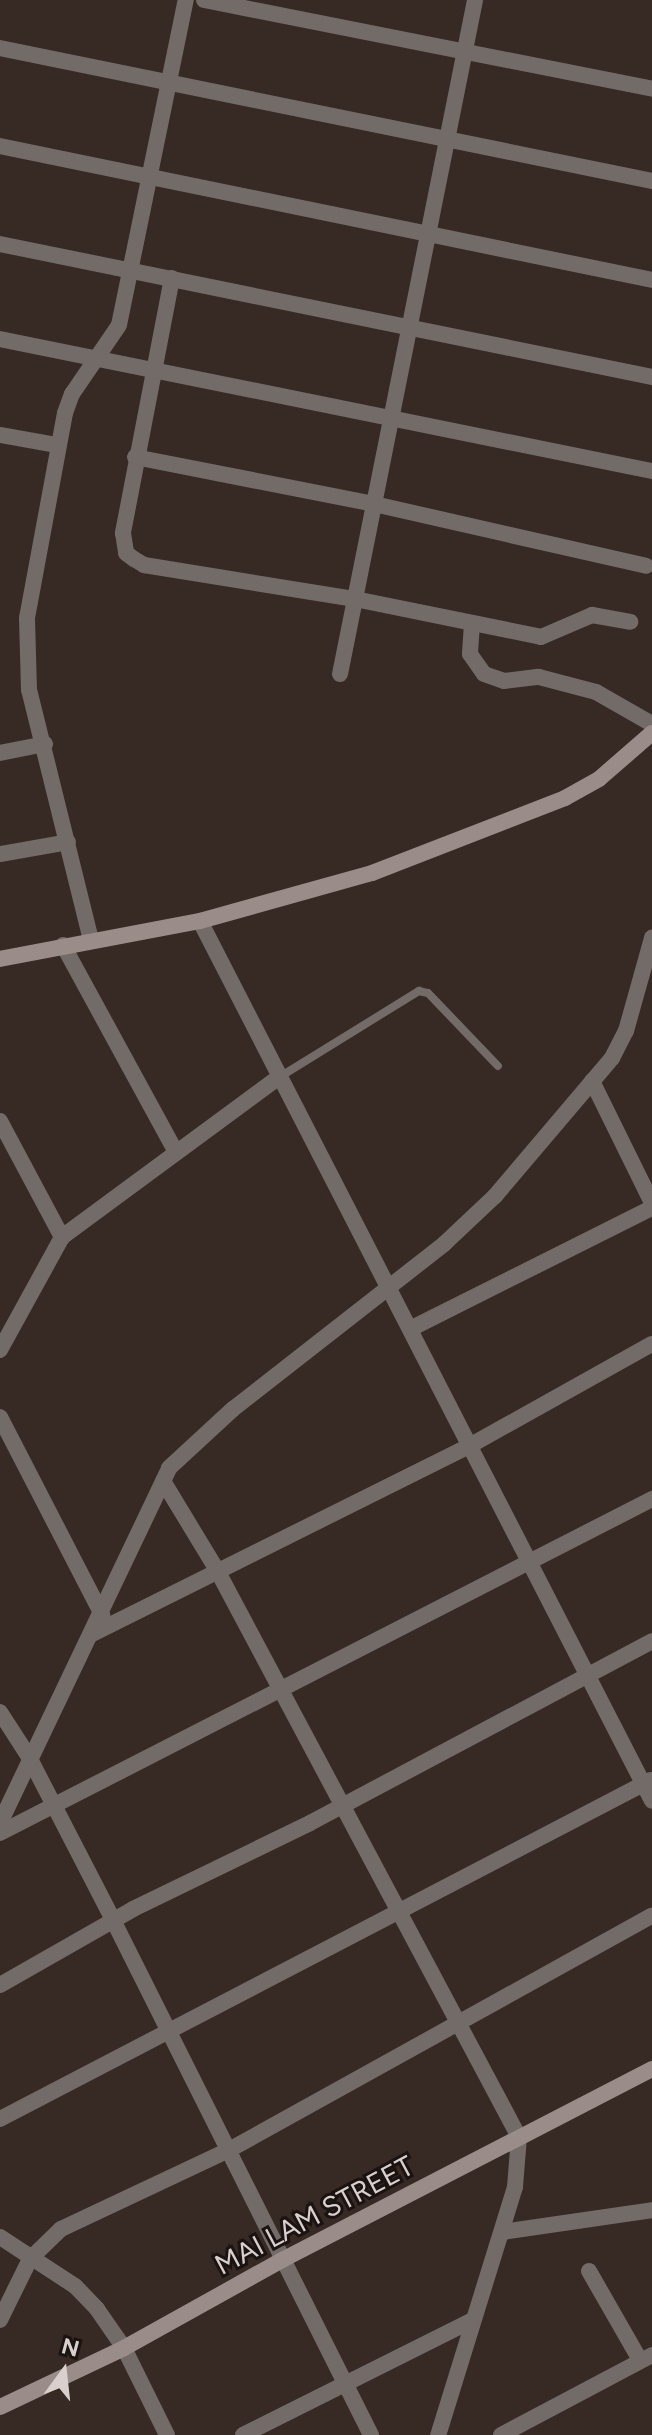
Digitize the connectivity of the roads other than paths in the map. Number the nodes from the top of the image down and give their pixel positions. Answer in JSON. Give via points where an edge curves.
{"nodes":[{"id":1,"x":186,"y":0,"type":"edge"},
{"id":2,"x":204,"y":0,"type":"edge"},
{"id":3,"x":475,"y":0,"type":"edge"},
{"id":4,"x":0,"y":48,"type":"edge"},
{"id":5,"x":465,"y":52,"type":"junction"},
{"id":6,"x":167,"y":82,"type":"junction"},
{"id":7,"x":652,"y":89,"type":"edge"},
{"id":8,"x":447,"y":140,"type":"junction"},
{"id":9,"x":0,"y":146,"type":"edge"},
{"id":10,"x":151,"y":177,"type":"junction"},
{"id":11,"x":652,"y":181,"type":"edge"},
{"id":12,"x":428,"y":234,"type":"junction"},
{"id":13,"x":0,"y":244,"type":"edge"},
{"id":14,"x":131,"y":270,"type":"junction"},
{"id":15,"x":172,"y":278,"type":"junction"},
{"id":16,"x":652,"y":280,"type":"edge"},
{"id":17,"x":409,"y":327,"type":"junction"},
{"id":18,"x":0,"y":339,"type":"edge"},
{"id":19,"x":98,"y":359,"type":"junction"},
{"id":20,"x":152,"y":370,"type":"junction"},
{"id":21,"x":652,"y":377,"type":"edge"},
{"id":22,"x":391,"y":418,"type":"junction"},
{"id":23,"x":0,"y":435,"type":"edge"},
{"id":24,"x":57,"y":445,"type":"junction"},
{"id":25,"x":135,"y":457,"type":"junction"},
{"id":26,"x":652,"y":471,"type":"edge"},
{"id":27,"x":374,"y":504,"type":"junction"},
{"id":28,"x":646,"y":566,"type":"dead end"},
{"id":29,"x":355,"y":599,"type":"junction"},
{"id":30,"x":630,"y":622,"type":"dead end"},
{"id":31,"x":472,"y":624,"type":"junction"},
{"id":32,"x":340,"y":674,"type":"dead end"},
{"id":33,"x":652,"y":724,"type":"edge"},
{"id":34,"x":652,"y":733,"type":"edge"},
{"id":35,"x":45,"y":744,"type":"junction"},
{"id":36,"x":0,"y":753,"type":"edge"},
{"id":37,"x":68,"y":842,"type":"junction"},
{"id":38,"x":0,"y":854,"type":"edge"},
{"id":39,"x":200,"y":921,"type":"junction"},
{"id":40,"x":652,"y":938,"type":"edge"},
{"id":41,"x":91,"y":940,"type":"junction"},
{"id":42,"x":63,"y":945,"type":"junction"},
{"id":43,"x":0,"y":959,"type":"edge"},
{"id":44,"x":498,"y":1066,"type":"dead end"},
{"id":45,"x":278,"y":1078,"type":"junction"},
{"id":46,"x":592,"y":1081,"type":"junction"},
{"id":47,"x":0,"y":1121,"type":"edge"},
{"id":48,"x":175,"y":1150,"type":"junction"},
{"id":49,"x":652,"y":1206,"type":"edge"},
{"id":50,"x":62,"y":1237,"type":"junction"},
{"id":51,"x":389,"y":1285,"type":"junction"},
{"id":52,"x":412,"y":1328,"type":"junction"},
{"id":53,"x":652,"y":1344,"type":"edge"},
{"id":54,"x":0,"y":1350,"type":"edge"},
{"id":55,"x":0,"y":1417,"type":"edge"},
{"id":56,"x":471,"y":1445,"type":"junction"},
{"id":57,"x":163,"y":1481,"type":"junction"},
{"id":58,"x":652,"y":1499,"type":"edge"},
{"id":59,"x":529,"y":1564,"type":"junction"},
{"id":60,"x":217,"y":1570,"type":"junction"},
{"id":61,"x":102,"y":1615,"type":"junction"},
{"id":62,"x":92,"y":1634,"type":"junction"},
{"id":63,"x":652,"y":1641,"type":"edge"},
{"id":64,"x":588,"y":1674,"type":"junction"},
{"id":65,"x":277,"y":1688,"type":"junction"},
{"id":66,"x":0,"y":1712,"type":"edge"},
{"id":67,"x":29,"y":1757,"type":"junction"},
{"id":68,"x":648,"y":1782,"type":"edge"},
{"id":69,"x":652,"y":1801,"type":"edge"},
{"id":70,"x":54,"y":1806,"type":"junction"},
{"id":71,"x":339,"y":1806,"type":"junction"},
{"id":72,"x":0,"y":1823,"type":"edge"},
{"id":73,"x":0,"y":1833,"type":"edge"},
{"id":74,"x":401,"y":1913,"type":"junction"},
{"id":75,"x":652,"y":1916,"type":"edge"},
{"id":76,"x":114,"y":1922,"type":"junction"},
{"id":77,"x":0,"y":1985,"type":"edge"},
{"id":78,"x":459,"y":2023,"type":"junction"},
{"id":79,"x":169,"y":2033,"type":"junction"},
{"id":80,"x":652,"y":2069,"type":"edge"},
{"id":81,"x":0,"y":2119,"type":"edge"},
{"id":82,"x":519,"y":2137,"type":"junction"},
{"id":83,"x":229,"y":2150,"type":"junction"},
{"id":84,"x":652,"y":2210,"type":"edge"},
{"id":85,"x":502,"y":2232,"type":"junction"},
{"id":86,"x":0,"y":2237,"type":"edge"},
{"id":87,"x":30,"y":2259,"type":"junction"},
{"id":88,"x":284,"y":2259,"type":"junction"},
{"id":89,"x":589,"y":2271,"type":"dead end"},
{"id":90,"x":0,"y":2320,"type":"edge"},
{"id":91,"x":471,"y":2321,"type":"junction"},
{"id":92,"x":124,"y":2348,"type":"junction"},
{"id":93,"x":646,"y":2358,"type":"edge"},
{"id":94,"x":345,"y":2382,"type":"junction"},
{"id":95,"x":0,"y":2407,"type":"edge"},
{"id":96,"x":167,"y":2435,"type":"edge"},
{"id":97,"x":243,"y":2435,"type":"edge"},
{"id":98,"x":371,"y":2435,"type":"edge"},
{"id":99,"x":438,"y":2435,"type":"edge"},
{"id":100,"x":501,"y":2435,"type":"edge"}],
"edges":[{"from":1,"to":6,"type":"street"},
{"from":2,"to":5,"type":"street"},
{"from":3,"to":5,"type":"street"},
{"from":4,"to":6,"type":"street"},
{"from":5,"to":7,"type":"street"},
{"from":5,"to":8,"type":"street"},
{"from":6,"to":8,"type":"street"},
{"from":6,"to":10,"type":"street"},
{"from":8,"to":11,"type":"street"},
{"from":8,"to":12,"type":"street"},
{"from":9,"to":10,"type":"street"},
{"from":10,"to":12,"type":"street"},
{"from":10,"to":14,"type":"street"},
{"from":12,"to":16,"type":"street"},
{"from":12,"to":17,"type":"street"},
{"from":13,"to":14,"type":"street"},
{"from":14,"to":15,"type":"street"},
{"from":14,"to":19,"type":"street","via":[[119,325]]},
{"from":15,"to":17,"type":"street"},
{"from":15,"to":20,"type":"street"},
{"from":17,"to":21,"type":"street"},
{"from":17,"to":22,"type":"street"},
{"from":18,"to":19,"type":"street"},
{"from":19,"to":20,"type":"street"},
{"from":19,"to":24,"type":"street","via":[[72,394]]},
{"from":20,"to":22,"type":"street"},
{"from":20,"to":25,"type":"street"},
{"from":22,"to":26,"type":"street"},
{"from":22,"to":27,"type":"street"},
{"from":23,"to":24,"type":"street"},
{"from":24,"to":35,"type":"street","via":[[25,645],[29,690]]},
{"from":25,"to":27,"type":"street"},
{"from":25,"to":29,"type":"street","via":[[123,543],[134,559],[144,565]]},
{"from":27,"to":28,"type":"street"},
{"from":27,"to":29,"type":"street"},
{"from":29,"to":31,"type":"street"},
{"from":29,"to":32,"type":"street"},
{"from":30,"to":31,"type":"street","via":[[592,615],[541,637]]},
{"from":31,"to":33,"type":"street","via":[[470,654],[484,674],[504,681],[539,677],[596,692]]},
{"from":34,"to":39,"type":"street","via":[[599,779],[524,815],[372,873]]},
{"from":35,"to":36,"type":"street"},
{"from":35,"to":37,"type":"street"},
{"from":37,"to":38,"type":"street"},
{"from":37,"to":41,"type":"street"},
{"from":39,"to":41,"type":"street"},
{"from":39,"to":45,"type":"street"},
{"from":40,"to":46,"type":"street","via":[[626,1031]]},
{"from":41,"to":42,"type":"street"},
{"from":42,"to":43,"type":"street"},
{"from":42,"to":48,"type":"street"},
{"from":44,"to":45,"type":"lane","via":[[428,993],[419,991]]},
{"from":45,"to":48,"type":"street"},
{"from":45,"to":51,"type":"street"},
{"from":46,"to":49,"type":"street"},
{"from":46,"to":51,"type":"street","via":[[479,1212]]},
{"from":47,"to":50,"type":"street"},
{"from":48,"to":50,"type":"street"},
{"from":49,"to":52,"type":"street"},
{"from":50,"to":54,"type":"street"},
{"from":51,"to":52,"type":"street"},
{"from":51,"to":57,"type":"street","via":[[233,1409],[178,1458]]},
{"from":52,"to":56,"type":"street"},
{"from":53,"to":56,"type":"street"},
{"from":55,"to":61,"type":"street"},
{"from":56,"to":59,"type":"street"},
{"from":56,"to":60,"type":"street"},
{"from":57,"to":60,"type":"street"},
{"from":57,"to":61,"type":"street"},
{"from":58,"to":59,"type":"street"},
{"from":59,"to":64,"type":"street"},
{"from":59,"to":65,"type":"street"},
{"from":60,"to":62,"type":"street"},
{"from":60,"to":65,"type":"street"},
{"from":61,"to":62,"type":"street"},
{"from":62,"to":67,"type":"street"},
{"from":63,"to":64,"type":"street"},
{"from":64,"to":68,"type":"street"},
{"from":64,"to":71,"type":"street"},
{"from":65,"to":70,"type":"street"},
{"from":65,"to":71,"type":"street"},
{"from":66,"to":67,"type":"street"},
{"from":67,"to":70,"type":"street"},
{"from":67,"to":72,"type":"street"},
{"from":68,"to":69,"type":"street"},
{"from":68,"to":74,"type":"street"},
{"from":70,"to":73,"type":"street"},
{"from":70,"to":76,"type":"street"},
{"from":71,"to":74,"type":"street"},
{"from":71,"to":76,"type":"street"},
{"from":74,"to":78,"type":"street"},
{"from":74,"to":79,"type":"street"},
{"from":75,"to":78,"type":"street"},
{"from":76,"to":77,"type":"street"},
{"from":76,"to":79,"type":"street"},
{"from":78,"to":82,"type":"street"},
{"from":78,"to":83,"type":"street"},
{"from":79,"to":81,"type":"street"},
{"from":79,"to":83,"type":"street"},
{"from":80,"to":82,"type":"street","name":"MAI LAM STREET"},
{"from":82,"to":85,"type":"street","via":[[520,2160]]},
{"from":82,"to":88,"type":"street","name":"MAI LAM STREET"},
{"from":83,"to":87,"type":"street","via":[[61,2229]]},
{"from":83,"to":88,"type":"street"},
{"from":84,"to":85,"type":"street"},
{"from":85,"to":91,"type":"street"},
{"from":86,"to":87,"type":"street"},
{"from":87,"to":90,"type":"street"},
{"from":87,"to":92,"type":"street","via":[[75,2286]]},
{"from":88,"to":92,"type":"street","name":"MAI LAM STREET"},
{"from":88,"to":94,"type":"street"},
{"from":89,"to":93,"type":"street"},
{"from":91,"to":94,"type":"street"},
{"from":91,"to":99,"type":"street"},
{"from":92,"to":95,"type":"street","name":"MAI LAM STREET"},
{"from":92,"to":96,"type":"street"},
{"from":93,"to":100,"type":"street"},
{"from":94,"to":97,"type":"street"},
{"from":94,"to":98,"type":"street"}]}
